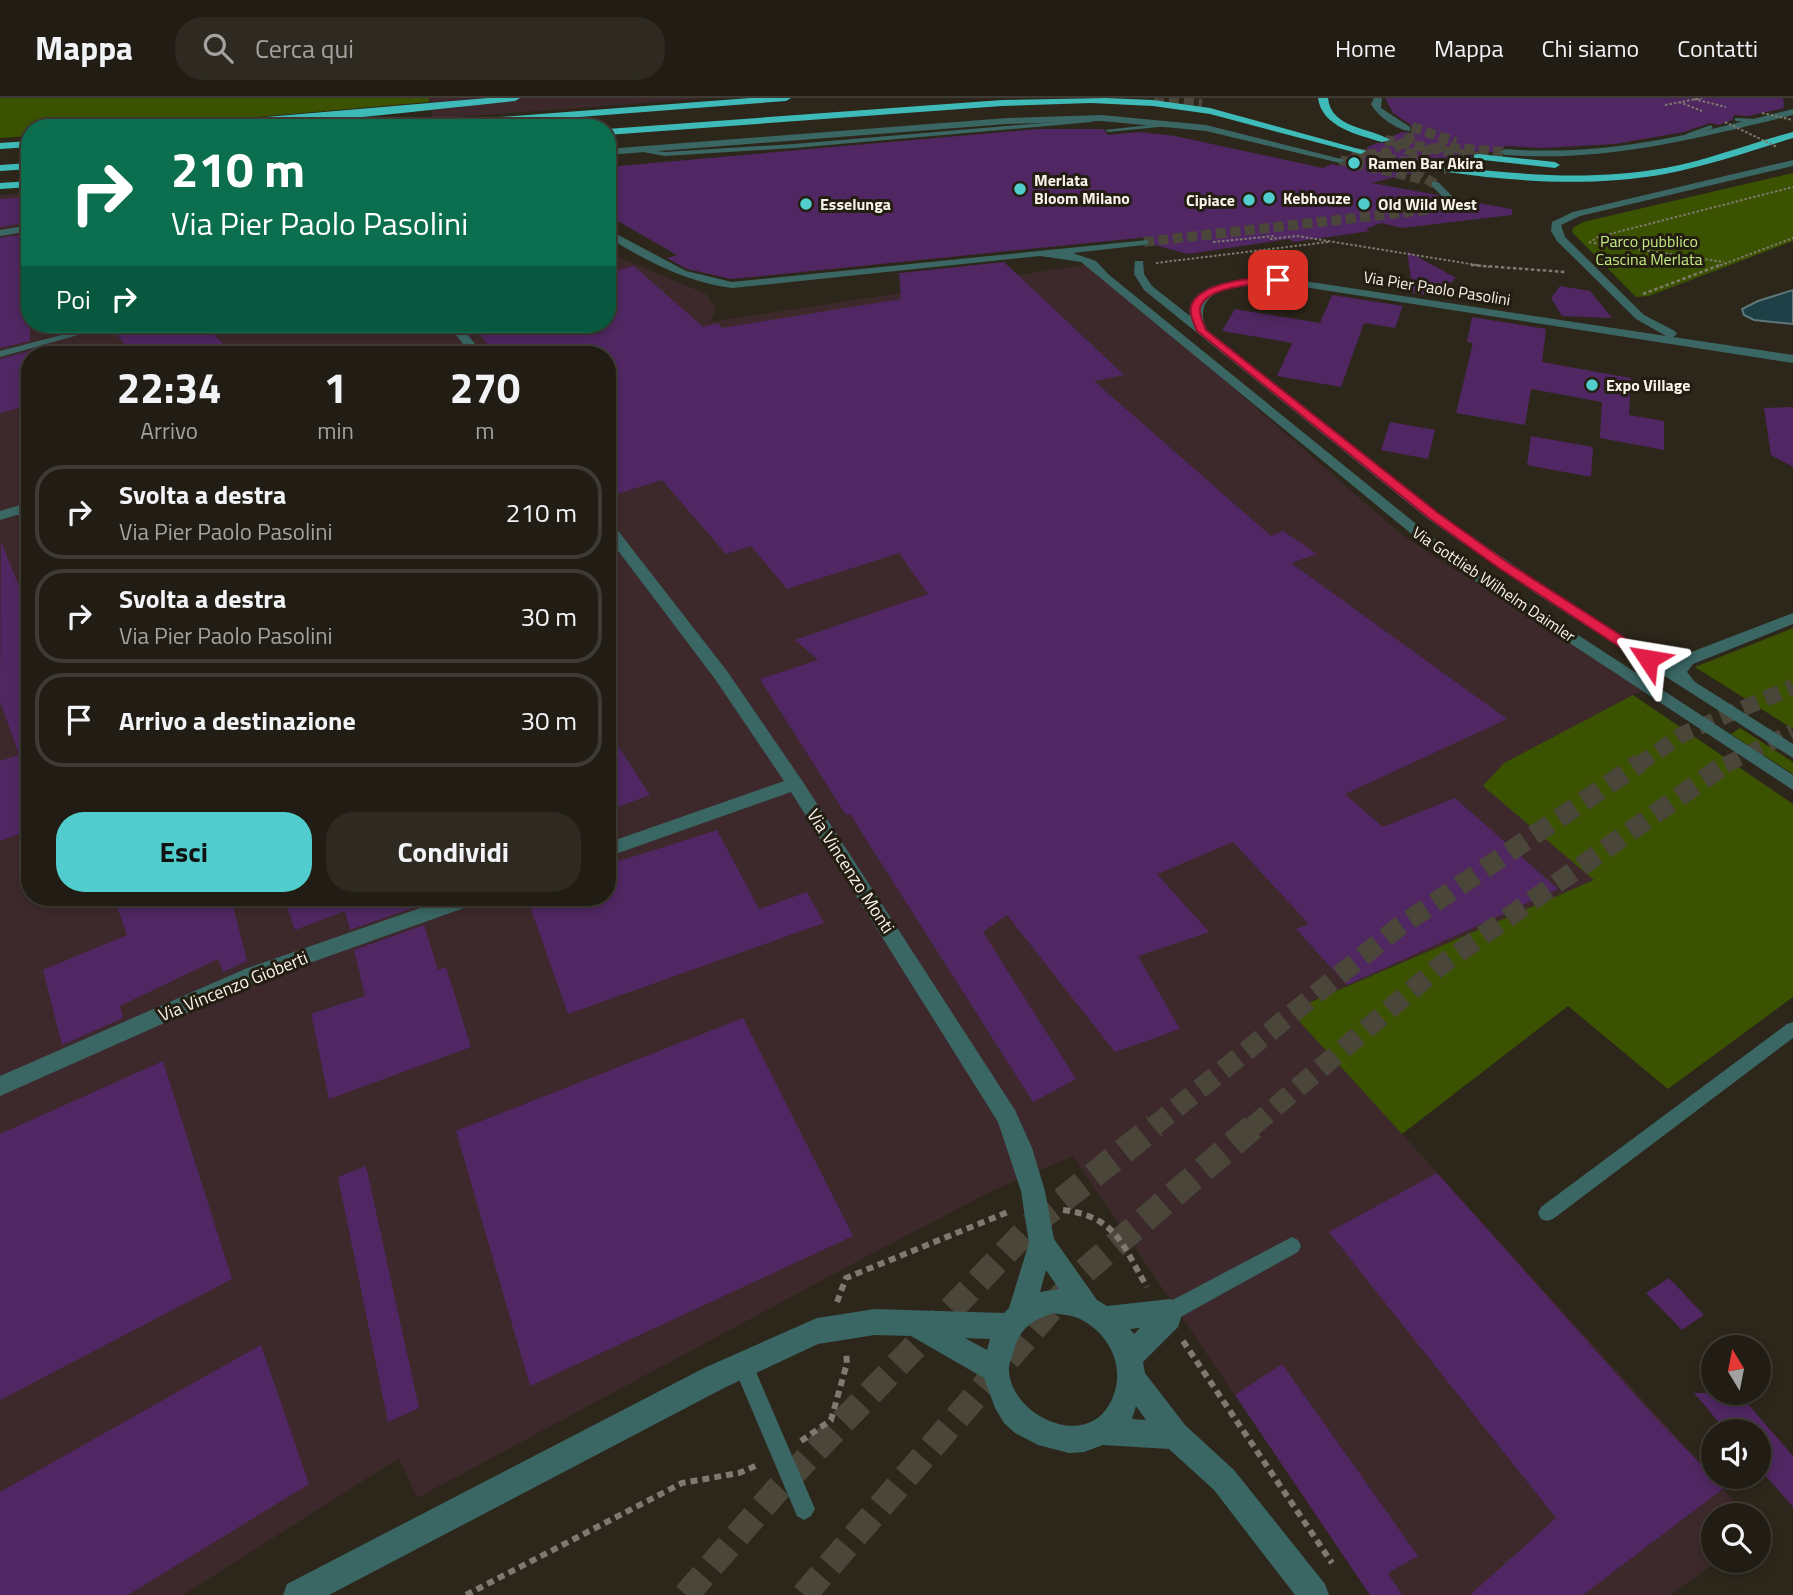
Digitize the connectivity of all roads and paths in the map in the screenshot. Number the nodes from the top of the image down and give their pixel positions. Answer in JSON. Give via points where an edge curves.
{"nodes":[{"id":1,"x":515,"y":98,"type":"edge"},
{"id":2,"x":786,"y":98,"type":"edge"},
{"id":3,"x":1027,"y":98,"type":"edge"},
{"id":4,"x":1323,"y":98,"type":"edge"},
{"id":5,"x":1378,"y":98,"type":"edge"},
{"id":6,"x":1702,"y":98,"type":"edge"},
{"id":7,"x":507,"y":99,"type":"edge"},
{"id":8,"x":1202,"y":104,"type":"dead end"},
{"id":9,"x":524,"y":105,"type":"dead end"},
{"id":10,"x":1665,"y":105,"type":"dead end"},
{"id":11,"x":813,"y":111,"type":"junction"},
{"id":12,"x":1793,"y":112,"type":"edge"},
{"id":13,"x":1759,"y":117,"type":"junction"},
{"id":14,"x":289,"y":119,"type":"edge"},
{"id":15,"x":321,"y":119,"type":"edge"},
{"id":16,"x":370,"y":119,"type":"edge"},
{"id":17,"x":514,"y":119,"type":"edge"},
{"id":18,"x":1736,"y":119,"type":"dead end"},
{"id":19,"x":1154,"y":121,"type":"junction"},
{"id":20,"x":1793,"y":121,"type":"edge"},
{"id":21,"x":1725,"y":122,"type":"dead end"},
{"id":22,"x":616,"y":123,"type":"edge"},
{"id":23,"x":1178,"y":124,"type":"junction"},
{"id":24,"x":1145,"y":127,"type":"junction"},
{"id":25,"x":1711,"y":127,"type":"dead end"},
{"id":26,"x":1409,"y":128,"type":"tunnel mouth"},
{"id":27,"x":1078,"y":129,"type":"dead end"},
{"id":28,"x":1108,"y":130,"type":"dead end"},
{"id":29,"x":616,"y":131,"type":"edge"},
{"id":30,"x":1793,"y":135,"type":"edge"},
{"id":31,"x":899,"y":136,"type":"junction"},
{"id":32,"x":616,"y":138,"type":"edge"},
{"id":33,"x":1691,"y":138,"type":"junction"},
{"id":34,"x":21,"y":139,"type":"edge"},
{"id":35,"x":913,"y":139,"type":"dead end"},
{"id":36,"x":0,"y":141,"type":"edge"},
{"id":37,"x":832,"y":142,"type":"junction"},
{"id":38,"x":1720,"y":142,"type":"dead end"},
{"id":39,"x":21,"y":145,"type":"edge"},
{"id":40,"x":0,"y":146,"type":"edge"},
{"id":41,"x":784,"y":146,"type":"junction"},
{"id":42,"x":845,"y":146,"type":"dead end"},
{"id":43,"x":1777,"y":147,"type":"dead end"},
{"id":44,"x":635,"y":150,"type":"junction"},
{"id":45,"x":616,"y":151,"type":"edge"},
{"id":46,"x":768,"y":152,"type":"dead end"},
{"id":47,"x":1505,"y":152,"type":"tunnel mouth"},
{"id":48,"x":21,"y":157,"type":"edge"},
{"id":49,"x":1338,"y":157,"type":"tunnel mouth"},
{"id":50,"x":0,"y":158,"type":"edge"},
{"id":51,"x":1474,"y":158,"type":"tunnel mouth"},
{"id":52,"x":1793,"y":163,"type":"edge"},
{"id":53,"x":1606,"y":164,"type":"dead end"},
{"id":54,"x":21,"y":167,"type":"edge"},
{"id":55,"x":0,"y":168,"type":"edge"},
{"id":56,"x":1447,"y":169,"type":"tunnel mouth"},
{"id":57,"x":21,"y":178,"type":"edge"},
{"id":58,"x":0,"y":180,"type":"edge"},
{"id":59,"x":1435,"y":184,"type":"tunnel mouth"},
{"id":60,"x":21,"y":185,"type":"edge"},
{"id":61,"x":0,"y":186,"type":"edge"},
{"id":62,"x":1793,"y":187,"type":"edge"},
{"id":63,"x":1449,"y":198,"type":"dead end"},
{"id":64,"x":21,"y":230,"type":"edge"},
{"id":65,"x":0,"y":233,"type":"edge"},
{"id":66,"x":616,"y":236,"type":"edge"},
{"id":67,"x":1295,"y":236,"type":"junction"},
{"id":68,"x":1793,"y":238,"type":"edge"},
{"id":69,"x":1578,"y":240,"type":"dead end"},
{"id":70,"x":1332,"y":241,"type":"junction"},
{"id":71,"x":1144,"y":242,"type":"tunnel mouth"},
{"id":72,"x":1213,"y":242,"type":"dead end"},
{"id":73,"x":1590,"y":242,"type":"junction"},
{"id":74,"x":1159,"y":246,"type":"tunnel mouth"},
{"id":75,"x":1279,"y":248,"type":"junction"},
{"id":76,"x":1044,"y":254,"type":"junction"},
{"id":77,"x":1725,"y":262,"type":"junction"},
{"id":78,"x":1143,"y":263,"type":"junction"},
{"id":79,"x":1101,"y":270,"type":"junction"},
{"id":80,"x":1577,"y":272,"type":"dead end"},
{"id":81,"x":1636,"y":297,"type":"dead end"},
{"id":82,"x":1201,"y":331,"type":"junction"},
{"id":83,"x":79,"y":333,"type":"edge"},
{"id":84,"x":1706,"y":345,"type":"junction"},
{"id":85,"x":30,"y":346,"type":"edge"},
{"id":86,"x":21,"y":348,"type":"edge"},
{"id":87,"x":0,"y":354,"type":"edge"},
{"id":88,"x":1793,"y":359,"type":"edge"},
{"id":89,"x":21,"y":509,"type":"edge"},
{"id":90,"x":0,"y":516,"type":"edge"},
{"id":91,"x":616,"y":538,"type":"edge"},
{"id":92,"x":1793,"y":618,"type":"edge"},
{"id":93,"x":1690,"y":686,"type":"junction"},
{"id":94,"x":1792,"y":751,"type":"edge"},
{"id":95,"x":795,"y":784,"type":"junction"},
{"id":96,"x":1793,"y":784,"type":"edge"},
{"id":97,"x":616,"y":847,"type":"edge"},
{"id":98,"x":448,"y":906,"type":"edge"},
{"id":99,"x":1793,"y":1029,"type":"edge"},
{"id":100,"x":0,"y":1086,"type":"edge"},
{"id":101,"x":1064,"y":1211,"type":"dead end"},
{"id":102,"x":1547,"y":1213,"type":"dead end"},
{"id":103,"x":1006,"y":1214,"type":"dead end"},
{"id":104,"x":1042,"y":1243,"type":"junction"},
{"id":105,"x":1292,"y":1246,"type":"dead end"},
{"id":106,"x":836,"y":1299,"type":"dead end"},
{"id":107,"x":1096,"y":1312,"type":"junction"},
{"id":108,"x":1168,"y":1314,"type":"junction"},
{"id":109,"x":1013,"y":1318,"type":"junction"},
{"id":110,"x":916,"y":1324,"type":"junction"},
{"id":111,"x":846,"y":1354,"type":"dead end"},
{"id":112,"x":743,"y":1365,"type":"junction"},
{"id":113,"x":1131,"y":1367,"type":"junction"},
{"id":114,"x":995,"y":1370,"type":"junction"},
{"id":115,"x":1101,"y":1432,"type":"junction"},
{"id":116,"x":1175,"y":1435,"type":"junction"},
{"id":117,"x":804,"y":1439,"type":"dead end"},
{"id":118,"x":754,"y":1467,"type":"dead end"},
{"id":119,"x":804,"y":1509,"type":"dead end"},
{"id":120,"x":1334,"y":1568,"type":"dead end"},
{"id":121,"x":335,"y":1585,"type":"edge"},
{"id":122,"x":298,"y":1595,"type":"edge"},
{"id":123,"x":466,"y":1595,"type":"edge"},
{"id":124,"x":1314,"y":1595,"type":"edge"}],
"edges":[{"from":1,"to":7,"type":"highway"},
{"from":2,"to":17,"type":"highway"},
{"from":3,"to":11,"type":"highway"},
{"from":4,"to":8,"type":"highway","via":[[1330,115],[1381,141]]},
{"from":5,"to":26,"type":"street","via":[[1377,109]]},
{"from":6,"to":10,"type":"path"},
{"from":7,"to":14,"type":"highway"},
{"from":7,"to":15,"type":"highway"},
{"from":9,"to":16,"type":"highway"},
{"from":11,"to":22,"type":"highway"},
{"from":11,"to":29,"type":"highway"},
{"from":11,"to":32,"type":"highway","via":[[1043,100],[1134,101],[1230,115],[1358,152],[1225,119],[1100,105],[988,108]]},
{"from":12,"to":13,"type":"street"},
{"from":13,"to":18,"type":"lane"},
{"from":13,"to":20,"type":"path","bridge":true},
{"from":13,"to":33,"type":"street"},
{"from":19,"to":23,"type":"street"},
{"from":19,"to":31,"type":"lane","via":[[1086,121]]},
{"from":19,"to":44,"type":"street","via":[[1007,121]]},
{"from":20,"to":38,"type":"highway"},
{"from":21,"to":43,"type":"path","bridge":true},
{"from":23,"to":24,"type":"lane"},
{"from":23,"to":49,"type":"street"},
{"from":24,"to":27,"type":"lane"},
{"from":24,"to":28,"type":"lane"},
{"from":25,"to":33,"type":"lane","via":[[1689,134]]},
{"from":30,"to":56,"type":"highway","via":[[1684,167],[1635,175],[1543,178]]},
{"from":31,"to":35,"type":"lane"},
{"from":31,"to":37,"type":"lane"},
{"from":33,"to":47,"type":"street","via":[[1594,155]]},
{"from":34,"to":36,"type":"highway"},
{"from":37,"to":41,"type":"lane"},
{"from":37,"to":42,"type":"lane"},
{"from":39,"to":40,"type":"highway"},
{"from":41,"to":44,"type":"lane","via":[[665,154]]},
{"from":41,"to":46,"type":"lane"},
{"from":44,"to":45,"type":"street"},
{"from":48,"to":50,"type":"highway"},
{"from":51,"to":53,"type":"highway"},
{"from":52,"to":84,"type":"street","name":"Via Pier Paolo Pasolini","via":[[1577,214],[1556,224],[1561,239],[1640,317],[1665,332]]},
{"from":54,"to":55,"type":"highway"},
{"from":57,"to":58,"type":"highway"},
{"from":59,"to":63,"type":"street"},
{"from":60,"to":61,"type":"highway"},
{"from":62,"to":73,"type":"path"},
{"from":64,"to":65,"type":"street"},
{"from":66,"to":76,"type":"street","via":[[698,280],[732,285]]},
{"from":67,"to":70,"type":"path"},
{"from":67,"to":72,"type":"path"},
{"from":67,"to":75,"type":"path","via":[[1270,239]]},
{"from":68,"to":77,"type":"path"},
{"from":69,"to":73,"type":"path"},
{"from":70,"to":75,"type":"path"},
{"from":70,"to":80,"type":"path","via":[[1476,266]]},
{"from":71,"to":76,"type":"street"},
{"from":73,"to":77,"type":"path"},
{"from":74,"to":78,"type":"street"},
{"from":75,"to":78,"type":"path"},
{"from":76,"to":79,"type":"street","name":"Via Gottlieb Wilhelm Daimler","via":[[1080,257]]},
{"from":77,"to":81,"type":"path"},
{"from":78,"to":79,"type":"street","via":[[1126,254],[1105,254],[1095,260]]},
{"from":78,"to":82,"type":"street","name":"Via Gottlieb Wilhelm Daimler","via":[[1139,274],[1148,288]]},
{"from":79,"to":96,"type":"street","name":"Via Gottlieb Wilhelm Daimler","via":[[1447,556]]},
{"from":82,"to":84,"type":"street","name":"Via Pier Paolo Pasolini","via":[[1195,312],[1208,293],[1239,283],[1278,280]]},
{"from":82,"to":93,"type":"street","name":"Via Gottlieb Wilhelm Daimler","via":[[1433,516]]},
{"from":83,"to":85,"type":"lane"},
{"from":84,"to":88,"type":"street","name":"Via Pier Paolo Pasolini"},
{"from":86,"to":87,"type":"lane"},
{"from":89,"to":90,"type":"street"},
{"from":91,"to":95,"type":"street","name":"Via Vincenzo Monti","via":[[721,675]]},
{"from":92,"to":93,"type":"street","via":[[1687,660],[1679,673]]},
{"from":93,"to":94,"type":"street","name":"Via Gottlieb Wilhelm Daimler"},
{"from":95,"to":97,"type":"street"},
{"from":95,"to":104,"type":"street","name":"Via Vincenzo Monti","via":[[1007,1117],[1033,1191]]},
{"from":98,"to":100,"type":"street","name":"Via Vincenzo Gioberti","via":[[252,975]]},
{"from":99,"to":102,"type":"lane"},
{"from":101,"to":108,"type":"path","via":[[1080,1212],[1108,1227]]},
{"from":103,"to":106,"type":"path","via":[[846,1278]]},
{"from":104,"to":107,"type":"street","name":"Via Vincenzo Monti"},
{"from":104,"to":109,"type":"street","name":"Via Vincenzo Monti"},
{"from":105,"to":108,"type":"lane"},
{"from":107,"to":108,"type":"street"},
{"from":107,"to":109,"type":"street","via":[[1063,1300],[1041,1302]]},
{"from":107,"to":113,"type":"street","via":[[1121,1335]]},
{"from":108,"to":113,"type":"street"},
{"from":108,"to":120,"type":"path"},
{"from":109,"to":110,"type":"street"},
{"from":109,"to":114,"type":"street","via":[[996,1347]]},
{"from":110,"to":112,"type":"street","via":[[875,1322],[817,1331]]},
{"from":110,"to":114,"type":"street"},
{"from":111,"to":117,"type":"path","via":[[831,1420]]},
{"from":112,"to":119,"type":"lane"},
{"from":112,"to":121,"type":"street"},
{"from":113,"to":115,"type":"street","via":[[1128,1399],[1118,1417]]},
{"from":113,"to":116,"type":"street"},
{"from":114,"to":115,"type":"street","via":[[1001,1393],[1015,1415],[1035,1430],[1059,1439]]},
{"from":115,"to":116,"type":"street"},
{"from":116,"to":124,"type":"street","via":[[1224,1480]]},
{"from":118,"to":123,"type":"path","via":[[732,1477],[682,1483]]},
{"from":121,"to":122,"type":"street"}]}
